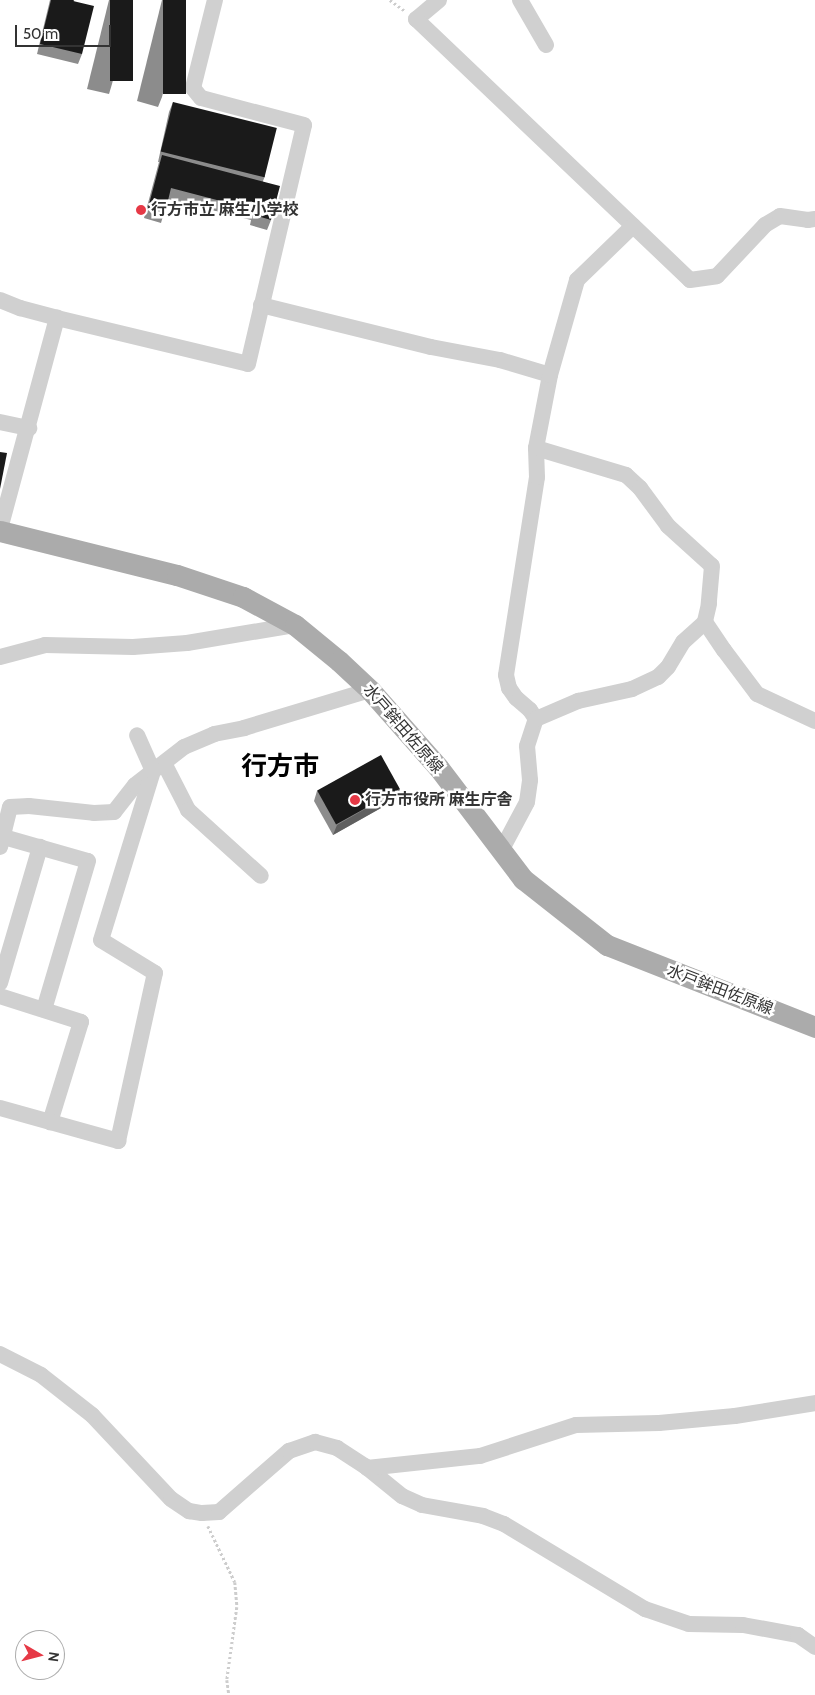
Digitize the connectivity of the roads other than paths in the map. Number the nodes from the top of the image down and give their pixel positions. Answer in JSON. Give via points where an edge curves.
{"nodes":[{"id":1,"x":215,"y":0,"type":"edge"},
{"id":2,"x":438,"y":0,"type":"edge"},
{"id":3,"x":520,"y":0,"type":"edge"},
{"id":4,"x":546,"y":45,"type":"dead end"},
{"id":5,"x":815,"y":219,"type":"edge"},
{"id":6,"x":633,"y":226,"type":"junction"},
{"id":7,"x":0,"y":300,"type":"edge"},
{"id":8,"x":262,"y":306,"type":"junction"},
{"id":9,"x":57,"y":318,"type":"junction"},
{"id":10,"x":550,"y":375,"type":"junction"},
{"id":11,"x":0,"y":422,"type":"edge"},
{"id":12,"x":29,"y":428,"type":"junction"},
{"id":13,"x":536,"y":448,"type":"junction"},
{"id":14,"x":0,"y":530,"type":"edge"},
{"id":15,"x":705,"y":622,"type":"junction"},
{"id":16,"x":295,"y":626,"type":"junction"},
{"id":17,"x":0,"y":657,"type":"edge"},
{"id":18,"x":370,"y":690,"type":"junction"},
{"id":19,"x":536,"y":719,"type":"junction"},
{"id":20,"x":815,"y":721,"type":"edge"},
{"id":21,"x":137,"y":735,"type":"dead end"},
{"id":22,"x":158,"y":767,"type":"junction"},
{"id":23,"x":1,"y":840,"type":"edge"},
{"id":24,"x":40,"y":847,"type":"junction"},
{"id":25,"x":501,"y":850,"type":"junction"},
{"id":26,"x":261,"y":876,"type":"dead end"},
{"id":27,"x":0,"y":983,"type":"edge"},
{"id":28,"x":0,"y":996,"type":"edge"},
{"id":29,"x":44,"y":1010,"type":"junction"},
{"id":30,"x":815,"y":1027,"type":"edge"},
{"id":31,"x":0,"y":1108,"type":"edge"},
{"id":32,"x":50,"y":1122,"type":"junction"},
{"id":33,"x":0,"y":1354,"type":"edge"},
{"id":34,"x":815,"y":1403,"type":"edge"},
{"id":35,"x":367,"y":1468,"type":"junction"},
{"id":36,"x":815,"y":1647,"type":"edge"}],
"edges":[{"from":1,"to":8,"type":"street","via":[[193,88],[201,98],[304,125]]},
{"from":2,"to":6,"type":"street","via":[[416,19],[536,130]]},
{"from":3,"to":4,"type":"street"},
{"from":5,"to":6,"type":"street","via":[[780,216],[765,226],[716,276],[690,280]]},
{"from":6,"to":10,"type":"street","via":[[577,280]]},
{"from":7,"to":9,"type":"street"},
{"from":8,"to":9,"type":"street","via":[[248,364]]},
{"from":8,"to":10,"type":"street","via":[[431,347],[500,360]]},
{"from":9,"to":12,"type":"street"},
{"from":10,"to":13,"type":"street"},
{"from":11,"to":12,"type":"street"},
{"from":12,"to":14,"type":"street"},
{"from":13,"to":15,"type":"street","via":[[626,476],[640,488],[668,526],[712,566]]},
{"from":13,"to":19,"type":"street","via":[[537,477],[506,675],[509,688]]},
{"from":14,"to":16,"type":"main road","name":"水戸鉾田佐原線","via":[[178,574],[242,597]]},
{"from":15,"to":19,"type":"street","via":[[683,642],[658,677],[632,689],[578,700]]},
{"from":15,"to":20,"type":"street","via":[[757,694]]},
{"from":16,"to":17,"type":"street","via":[[187,643],[133,647],[44,645]]},
{"from":16,"to":18,"type":"main road","name":"水戸鉾田佐原線"},
{"from":18,"to":22,"type":"street","via":[[214,734],[184,747]]},
{"from":18,"to":25,"type":"main road","name":"水戸鉾田佐原線","via":[[438,767]]},
{"from":19,"to":25,"type":"street","via":[[527,746],[530,780],[527,802]]},
{"from":21,"to":22,"type":"street"},
{"from":22,"to":23,"type":"street","via":[[135,785],[114,812],[10,807]]},
{"from":22,"to":26,"type":"street","via":[[188,810]]},
{"from":22,"to":32,"type":"street","via":[[101,940],[155,973],[118,1141]]},
{"from":23,"to":24,"type":"street"},
{"from":24,"to":27,"type":"street"},
{"from":24,"to":29,"type":"street","via":[[88,860]]},
{"from":25,"to":30,"type":"main road","name":"水戸鉾田佐原線","via":[[523,879],[607,945]]},
{"from":28,"to":29,"type":"street"},
{"from":29,"to":32,"type":"street","via":[[81,1022]]},
{"from":31,"to":32,"type":"street"},
{"from":33,"to":35,"type":"street","via":[[42,1375],[92,1415],[171,1499],[189,1511],[202,1514],[218,1512],[289,1451],[315,1442],[337,1448]]},
{"from":34,"to":35,"type":"street","via":[[735,1416],[659,1423],[576,1425],[480,1456]]},
{"from":35,"to":36,"type":"street","via":[[402,1496],[422,1505],[482,1516],[504,1524],[645,1608],[690,1624],[743,1625],[798,1635]]}]}
